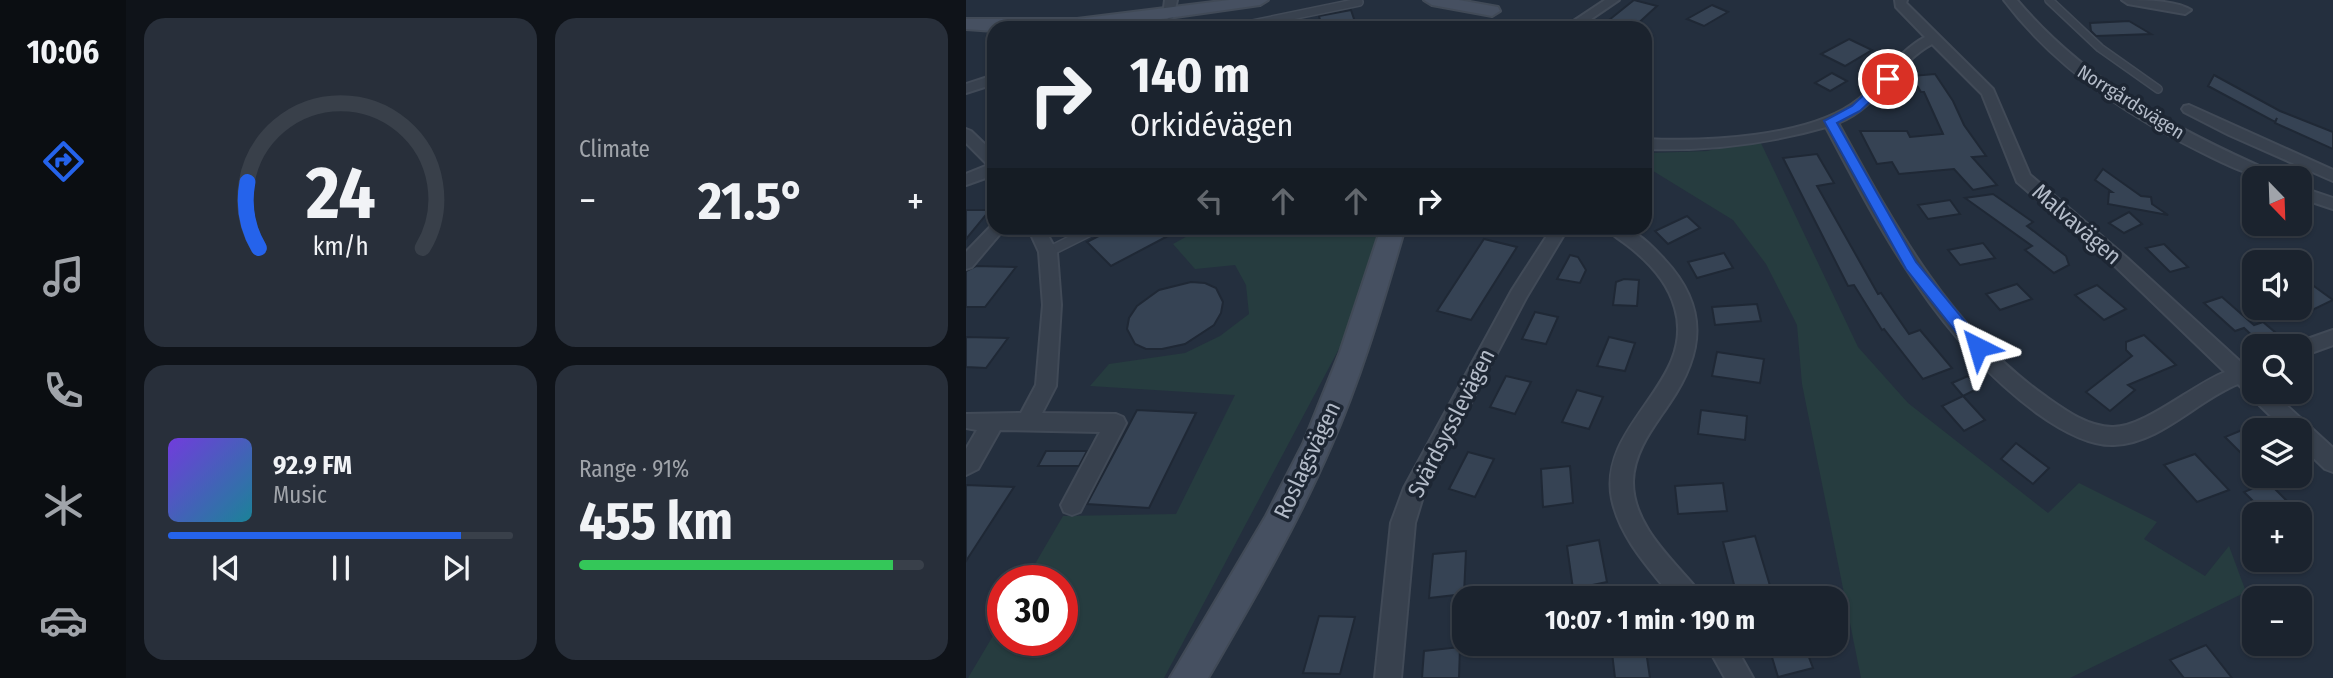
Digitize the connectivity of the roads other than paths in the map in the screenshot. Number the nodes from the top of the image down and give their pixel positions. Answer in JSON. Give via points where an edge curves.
{"nodes":[{"id":1,"x":1260,"y":0,"type":"edge"},
{"id":2,"x":1430,"y":0,"type":"edge"},
{"id":3,"x":1613,"y":0,"type":"edge"},
{"id":4,"x":1901,"y":0,"type":"edge"},
{"id":5,"x":2010,"y":0,"type":"edge"},
{"id":6,"x":2049,"y":0,"type":"edge"},
{"id":7,"x":2128,"y":0,"type":"edge"},
{"id":8,"x":1359,"y":2,"type":"edge"},
{"id":9,"x":1488,"y":4,"type":"edge"},
{"id":10,"x":1217,"y":7,"type":"joint"},
{"id":11,"x":1170,"y":8,"type":"edge"},
{"id":12,"x":2185,"y":9,"type":"dead end"},
{"id":13,"x":1099,"y":21,"type":"edge"},
{"id":14,"x":1269,"y":21,"type":"edge"},
{"id":15,"x":1461,"y":21,"type":"edge"},
{"id":16,"x":1467,"y":21,"type":"edge"},
{"id":17,"x":1482,"y":21,"type":"edge"},
{"id":18,"x":1580,"y":21,"type":"edge"},
{"id":19,"x":966,"y":24,"type":"edge"},
{"id":20,"x":987,"y":25,"type":"edge"},
{"id":21,"x":1933,"y":38,"type":"junction"},
{"id":22,"x":987,"y":82,"type":"edge"},
{"id":23,"x":966,"y":89,"type":"edge"},
{"id":24,"x":2158,"y":89,"type":"dead end"},
{"id":25,"x":2189,"y":109,"type":"dead end"},
{"id":26,"x":1830,"y":121,"type":"junction"},
{"id":27,"x":966,"y":134,"type":"edge"},
{"id":28,"x":1652,"y":144,"type":"edge"},
{"id":29,"x":987,"y":155,"type":"edge"},
{"id":30,"x":2244,"y":166,"type":"edge"},
{"id":31,"x":987,"y":172,"type":"edge"},
{"id":32,"x":2333,"y":176,"type":"edge"},
{"id":33,"x":966,"y":180,"type":"edge"},
{"id":34,"x":2312,"y":196,"type":"edge"},
{"id":35,"x":2333,"y":204,"type":"edge"},
{"id":36,"x":991,"y":235,"type":"edge"},
{"id":37,"x":1040,"y":235,"type":"edge"},
{"id":38,"x":1082,"y":235,"type":"edge"},
{"id":39,"x":1391,"y":235,"type":"edge"},
{"id":40,"x":1556,"y":235,"type":"edge"},
{"id":41,"x":1625,"y":235,"type":"edge"},
{"id":42,"x":1048,"y":252,"type":"junction"},
{"id":43,"x":966,"y":263,"type":"edge"},
{"id":44,"x":2333,"y":337,"type":"edge"},
{"id":45,"x":2312,"y":345,"type":"edge"},
{"id":46,"x":2242,"y":370,"type":"edge"},
{"id":47,"x":2242,"y":379,"type":"edge"},
{"id":48,"x":2271,"y":404,"type":"edge"},
{"id":49,"x":2286,"y":418,"type":"edge"},
{"id":50,"x":970,"y":421,"type":"dead end"},
{"id":51,"x":994,"y":421,"type":"junction"},
{"id":52,"x":1027,"y":422,"type":"junction"},
{"id":53,"x":2312,"y":443,"type":"edge"},
{"id":54,"x":2333,"y":462,"type":"edge"},
{"id":55,"x":966,"y":465,"type":"edge"},
{"id":56,"x":1072,"y":505,"type":"dead end"},
{"id":57,"x":1679,"y":586,"type":"edge"},
{"id":58,"x":1726,"y":656,"type":"edge"},
{"id":59,"x":1188,"y":678,"type":"edge"},
{"id":60,"x":1388,"y":678,"type":"edge"},
{"id":61,"x":1740,"y":678,"type":"edge"}],
"edges":[{"from":1,"to":10,"type":"street"},
{"from":2,"to":9,"type":"street"},
{"from":2,"to":15,"type":"street","via":[[1456,11]]},
{"from":3,"to":18,"type":"street"},
{"from":4,"to":21,"type":"street","name":"Malvavägen","via":[[1905,11]]},
{"from":5,"to":30,"type":"street","name":"Norrgårdsvägen","via":[[2062,58],[2089,78]]},
{"from":6,"to":24,"type":"lane","name":"Norrgårdsvägen","via":[[2099,48]]},
{"from":7,"to":12,"type":"street"},
{"from":8,"to":14,"type":"lane"},
{"from":9,"to":16,"type":"street"},
{"from":9,"to":17,"type":"street"},
{"from":10,"to":11,"type":"street","via":[[1194,11]]},
{"from":11,"to":13,"type":"street"},
{"from":19,"to":20,"type":"street"},
{"from":21,"to":26,"type":"street","via":[[1910,51],[1864,103]]},
{"from":21,"to":46,"type":"street","name":"Malvavägen","via":[[1988,92],[2024,178]]},
{"from":22,"to":23,"type":"street"},
{"from":25,"to":32,"type":"street","name":"Norrgårdsvägen"},
{"from":26,"to":28,"type":"street","via":[[1747,140],[1694,146]]},
{"from":26,"to":47,"type":"street","via":[[1928,289],[2016,385],[2071,425],[2109,436],[2141,430],[2204,391]]},
{"from":27,"to":29,"type":"street"},
{"from":31,"to":33,"type":"street"},
{"from":34,"to":35,"type":"street"},
{"from":36,"to":43,"type":"street"},
{"from":37,"to":42,"type":"street"},
{"from":38,"to":42,"type":"lane"},
{"from":39,"to":59,"type":"street","name":"Roslagsvägen","via":[[1347,373],[1305,473]]},
{"from":40,"to":60,"type":"street","name":"Svärdsysslevägen","via":[[1518,295],[1415,488],[1403,523]]},
{"from":41,"to":57,"type":"street","via":[[1662,266],[1686,310],[1688,344],[1680,366],[1633,439],[1622,480],[1623,498],[1632,519]]},
{"from":42,"to":52,"type":"street","via":[[1050,360],[1045,386]]},
{"from":44,"to":45,"type":"street"},
{"from":48,"to":49,"type":"street"},
{"from":50,"to":51,"type":"street"},
{"from":51,"to":52,"type":"street"},
{"from":51,"to":55,"type":"street"},
{"from":52,"to":56,"type":"street","via":[[1116,423]]},
{"from":53,"to":54,"type":"street"},
{"from":58,"to":61,"type":"street"}]}
